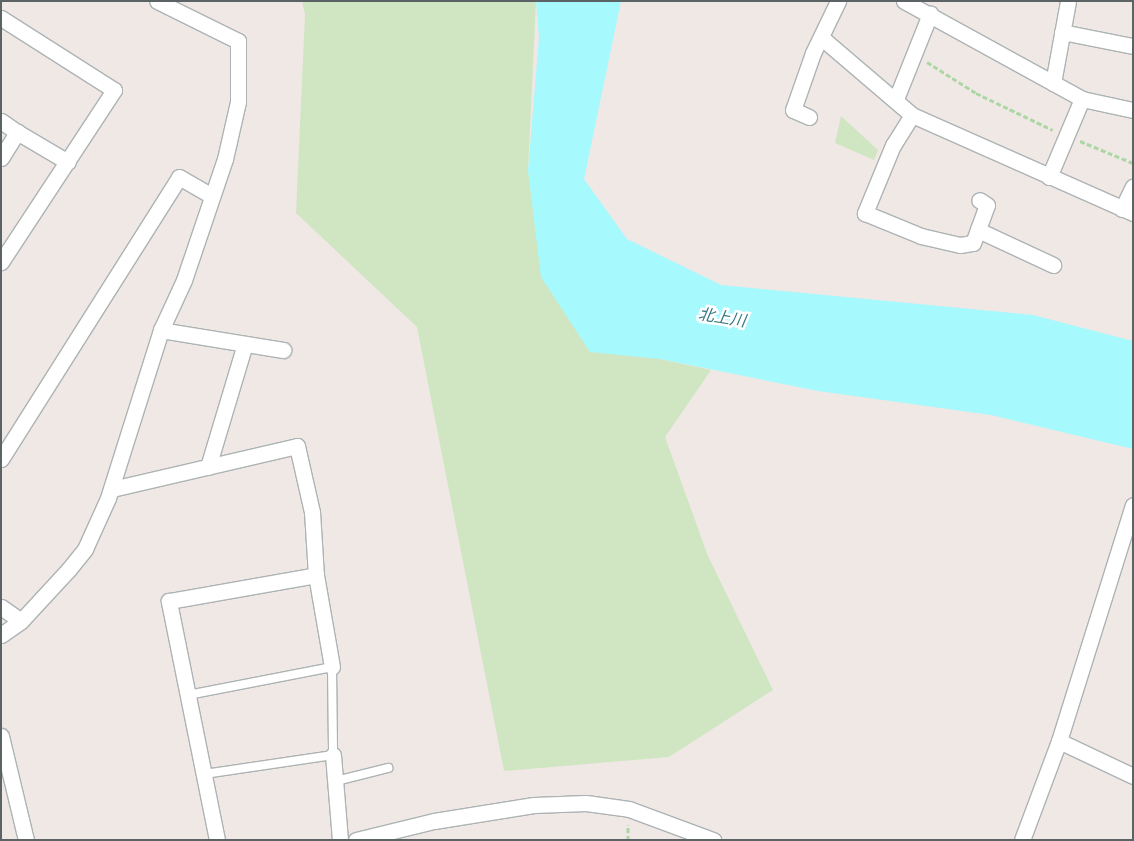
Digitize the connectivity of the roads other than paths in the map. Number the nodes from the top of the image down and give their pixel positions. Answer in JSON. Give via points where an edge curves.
{"nodes":[{"id":1,"x":157,"y":1,"type":"edge"},
{"id":2,"x":838,"y":1,"type":"edge"},
{"id":3,"x":904,"y":1,"type":"edge"},
{"id":4,"x":1068,"y":1,"type":"edge"},
{"id":5,"x":930,"y":14,"type":"junction"},
{"id":6,"x":1,"y":18,"type":"edge"},
{"id":7,"x":1062,"y":32,"type":"junction"},
{"id":8,"x":823,"y":39,"type":"junction"},
{"id":9,"x":1133,"y":46,"type":"edge"},
{"id":10,"x":1053,"y":83,"type":"junction"},
{"id":11,"x":896,"y":98,"type":"junction"},
{"id":12,"x":1082,"y":99,"type":"junction"},
{"id":13,"x":1133,"y":110,"type":"edge"},
{"id":14,"x":912,"y":115,"type":"junction"},
{"id":15,"x":809,"y":117,"type":"dead end"},
{"id":16,"x":1,"y":121,"type":"edge"},
{"id":17,"x":18,"y":132,"type":"junction"},
{"id":18,"x":1,"y":158,"type":"edge"},
{"id":19,"x":68,"y":162,"type":"junction"},
{"id":20,"x":1049,"y":177,"type":"junction"},
{"id":21,"x":1133,"y":186,"type":"edge"},
{"id":22,"x":212,"y":196,"type":"junction"},
{"id":23,"x":979,"y":200,"type":"dead end"},
{"id":24,"x":1127,"y":211,"type":"edge"},
{"id":25,"x":978,"y":230,"type":"junction"},
{"id":26,"x":1,"y":262,"type":"edge"},
{"id":27,"x":1053,"y":265,"type":"dead end"},
{"id":28,"x":161,"y":330,"type":"junction"},
{"id":29,"x":245,"y":344,"type":"junction"},
{"id":30,"x":283,"y":350,"type":"dead end"},
{"id":31,"x":1,"y":459,"type":"edge"},
{"id":32,"x":208,"y":467,"type":"junction"},
{"id":33,"x":112,"y":489,"type":"junction"},
{"id":34,"x":1133,"y":505,"type":"edge"},
{"id":35,"x":316,"y":575,"type":"junction"},
{"id":36,"x":1,"y":607,"type":"edge"},
{"id":37,"x":21,"y":621,"type":"junction"},
{"id":38,"x":1,"y":635,"type":"edge"},
{"id":39,"x":332,"y":667,"type":"junction"},
{"id":40,"x":188,"y":696,"type":"junction"},
{"id":41,"x":1,"y":736,"type":"edge"},
{"id":42,"x":1059,"y":741,"type":"junction"},
{"id":43,"x":333,"y":756,"type":"junction"},
{"id":44,"x":388,"y":768,"type":"dead end"},
{"id":45,"x":204,"y":774,"type":"junction"},
{"id":46,"x":1133,"y":776,"type":"edge"},
{"id":47,"x":336,"y":781,"type":"junction"},
{"id":48,"x":26,"y":840,"type":"edge"},
{"id":49,"x":217,"y":840,"type":"edge"},
{"id":50,"x":340,"y":840,"type":"edge"},
{"id":51,"x":356,"y":840,"type":"edge"},
{"id":52,"x":714,"y":840,"type":"edge"},
{"id":53,"x":1022,"y":840,"type":"edge"}],
"edges":[{"from":1,"to":22,"type":"street","via":[[238,40],[238,102]]},
{"from":2,"to":8,"type":"street"},
{"from":3,"to":5,"type":"street"},
{"from":4,"to":7,"type":"street"},
{"from":5,"to":10,"type":"street"},
{"from":5,"to":11,"type":"street"},
{"from":6,"to":19,"type":"street","via":[[114,90]]},
{"from":7,"to":9,"type":"street"},
{"from":7,"to":10,"type":"street"},
{"from":8,"to":11,"type":"street"},
{"from":8,"to":15,"type":"street","via":[[813,53],[793,110]]},
{"from":10,"to":12,"type":"street"},
{"from":11,"to":14,"type":"street"},
{"from":12,"to":13,"type":"street"},
{"from":12,"to":20,"type":"street"},
{"from":14,"to":20,"type":"street"},
{"from":14,"to":25,"type":"street","via":[[893,145],[865,212],[921,236],[960,245],[973,243]]},
{"from":16,"to":17,"type":"street"},
{"from":17,"to":18,"type":"street"},
{"from":17,"to":19,"type":"street"},
{"from":19,"to":26,"type":"street"},
{"from":20,"to":24,"type":"street"},
{"from":21,"to":24,"type":"street"},
{"from":22,"to":28,"type":"street","via":[[184,280]]},
{"from":22,"to":31,"type":"street","via":[[179,177]]},
{"from":23,"to":25,"type":"street","via":[[987,205]]},
{"from":25,"to":27,"type":"street"},
{"from":28,"to":29,"type":"street"},
{"from":28,"to":33,"type":"street"},
{"from":29,"to":30,"type":"street"},
{"from":29,"to":32,"type":"street"},
{"from":32,"to":33,"type":"street"},
{"from":32,"to":35,"type":"street","via":[[297,446],[312,512]]},
{"from":33,"to":37,"type":"street","via":[[84,549]]},
{"from":34,"to":42,"type":"street"},
{"from":35,"to":39,"type":"street"},
{"from":35,"to":40,"type":"street","via":[[169,601]]},
{"from":36,"to":37,"type":"street"},
{"from":37,"to":38,"type":"street"},
{"from":39,"to":40,"type":"lane"},
{"from":39,"to":43,"type":"lane"},
{"from":40,"to":45,"type":"street"},
{"from":41,"to":48,"type":"street"},
{"from":42,"to":46,"type":"street"},
{"from":42,"to":53,"type":"street"},
{"from":43,"to":45,"type":"lane"},
{"from":43,"to":47,"type":"street"},
{"from":44,"to":47,"type":"lane"},
{"from":45,"to":49,"type":"street"},
{"from":47,"to":50,"type":"street"},
{"from":51,"to":52,"type":"street","via":[[434,820],[498,810],[586,803],[629,809]]}]}
